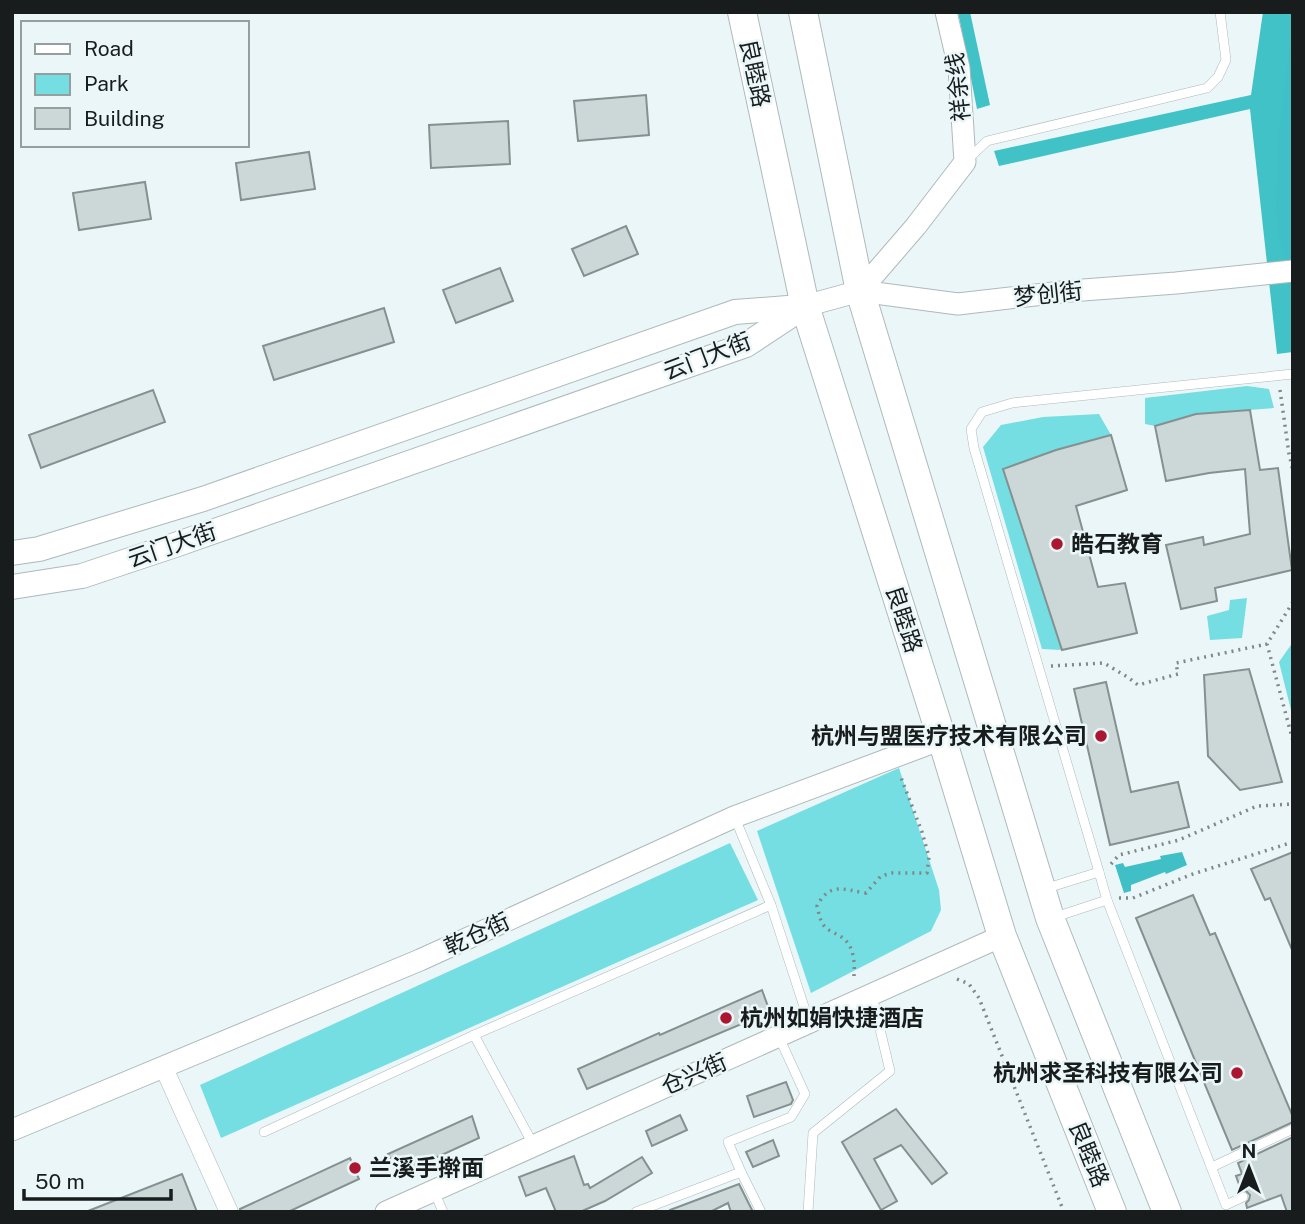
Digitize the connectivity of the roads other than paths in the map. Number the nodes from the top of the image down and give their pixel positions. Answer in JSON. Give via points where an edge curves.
{"nodes":[{"id":1,"x":742,"y":12,"type":"edge"},
{"id":2,"x":803,"y":12,"type":"edge"},
{"id":3,"x":946,"y":12,"type":"edge"},
{"id":4,"x":1220,"y":12,"type":"edge"},
{"id":5,"x":965,"y":162,"type":"junction"},
{"id":6,"x":1293,"y":271,"type":"edge"},
{"id":7,"x":860,"y":291,"type":"junction"},
{"id":8,"x":805,"y":306,"type":"junction"},
{"id":9,"x":1290,"y":374,"type":"edge"},
{"id":10,"x":12,"y":553,"type":"edge"},
{"id":11,"x":12,"y":587,"type":"edge"},
{"id":12,"x":942,"y":740,"type":"junction"},
{"id":13,"x":734,"y":817,"type":"junction"},
{"id":14,"x":1099,"y":872,"type":"junction"},
{"id":15,"x":1042,"y":890,"type":"junction"},
{"id":16,"x":1107,"y":900,"type":"junction"},
{"id":17,"x":771,"y":905,"type":"junction"},
{"id":18,"x":1051,"y":918,"type":"junction"},
{"id":19,"x":1002,"y":936,"type":"junction"},
{"id":20,"x":872,"y":994,"type":"junction"},
{"id":21,"x":809,"y":1023,"type":"junction"},
{"id":22,"x":474,"y":1035,"type":"junction"},
{"id":23,"x":779,"y":1036,"type":"junction"},
{"id":24,"x":163,"y":1066,"type":"junction"},
{"id":25,"x":1293,"y":1129,"type":"edge"},
{"id":26,"x":12,"y":1130,"type":"edge"},
{"id":27,"x":264,"y":1132,"type":"dead end"},
{"id":28,"x":534,"y":1146,"type":"junction"},
{"id":29,"x":1212,"y":1167,"type":"junction"},
{"id":30,"x":741,"y":1172,"type":"junction"},
{"id":31,"x":434,"y":1190,"type":"junction"},
{"id":32,"x":1243,"y":1197,"type":"dead end"},
{"id":33,"x":229,"y":1212,"type":"edge"},
{"id":34,"x":386,"y":1212,"type":"edge"},
{"id":35,"x":443,"y":1212,"type":"edge"},
{"id":36,"x":636,"y":1212,"type":"edge"},
{"id":37,"x":761,"y":1212,"type":"edge"},
{"id":38,"x":808,"y":1212,"type":"edge"},
{"id":39,"x":1112,"y":1212,"type":"edge"},
{"id":40,"x":1167,"y":1212,"type":"edge"}],
"edges":[{"from":1,"to":8,"type":"main road","name":"良睦路"},
{"from":2,"to":7,"type":"main road"},
{"from":3,"to":5,"type":"street","name":"祥余线","via":[[959,68]]},
{"from":4,"to":5,"type":"lane","via":[[1226,60],[1207,88],[987,141]]},
{"from":5,"to":7,"type":"street"},
{"from":6,"to":7,"type":"street","name":"梦创街","via":[[958,304]]},
{"from":7,"to":8,"type":"street","name":"梦创街"},
{"from":7,"to":15,"type":"main road"},
{"from":8,"to":10,"type":"main road","name":"云门大街","via":[[735,312],[203,499]]},
{"from":8,"to":11,"type":"main road","name":"云门大街","via":[[746,345],[82,576]]},
{"from":8,"to":12,"type":"main road","name":"良睦路"},
{"from":9,"to":14,"type":"lane","via":[[1012,403],[982,412],[971,429]]},
{"from":12,"to":13,"type":"street","name":"乾仓街"},
{"from":12,"to":19,"type":"main road","name":"良睦路"},
{"from":13,"to":17,"type":"lane"},
{"from":13,"to":24,"type":"street","name":"乾仓街","via":[[421,960]]},
{"from":14,"to":15,"type":"lane"},
{"from":14,"to":16,"type":"lane"},
{"from":15,"to":18,"type":"main road"},
{"from":16,"to":18,"type":"lane"},
{"from":16,"to":29,"type":"lane"},
{"from":17,"to":21,"type":"lane"},
{"from":17,"to":22,"type":"lane"},
{"from":18,"to":40,"type":"main road"},
{"from":19,"to":20,"type":"street","name":"仓兴街"},
{"from":19,"to":39,"type":"main road","name":"良睦路"},
{"from":20,"to":21,"type":"street","name":"仓兴街"},
{"from":20,"to":38,"type":"lane","via":[[890,1071],[813,1133]]},
{"from":21,"to":23,"type":"street","name":"仓兴街"},
{"from":22,"to":27,"type":"lane"},
{"from":22,"to":28,"type":"lane"},
{"from":23,"to":28,"type":"street","name":"仓兴街"},
{"from":23,"to":30,"type":"lane","via":[[805,1094],[791,1116],[728,1142]]},
{"from":24,"to":26,"type":"street","name":"乾仓街"},
{"from":24,"to":33,"type":"street"},
{"from":25,"to":29,"type":"lane"},
{"from":28,"to":31,"type":"street","name":"仓兴街"},
{"from":29,"to":32,"type":"lane","via":[[1226,1205]]},
{"from":30,"to":36,"type":"lane"},
{"from":30,"to":37,"type":"lane"},
{"from":31,"to":34,"type":"street","name":"仓兴街"},
{"from":31,"to":35,"type":"lane"}]}
